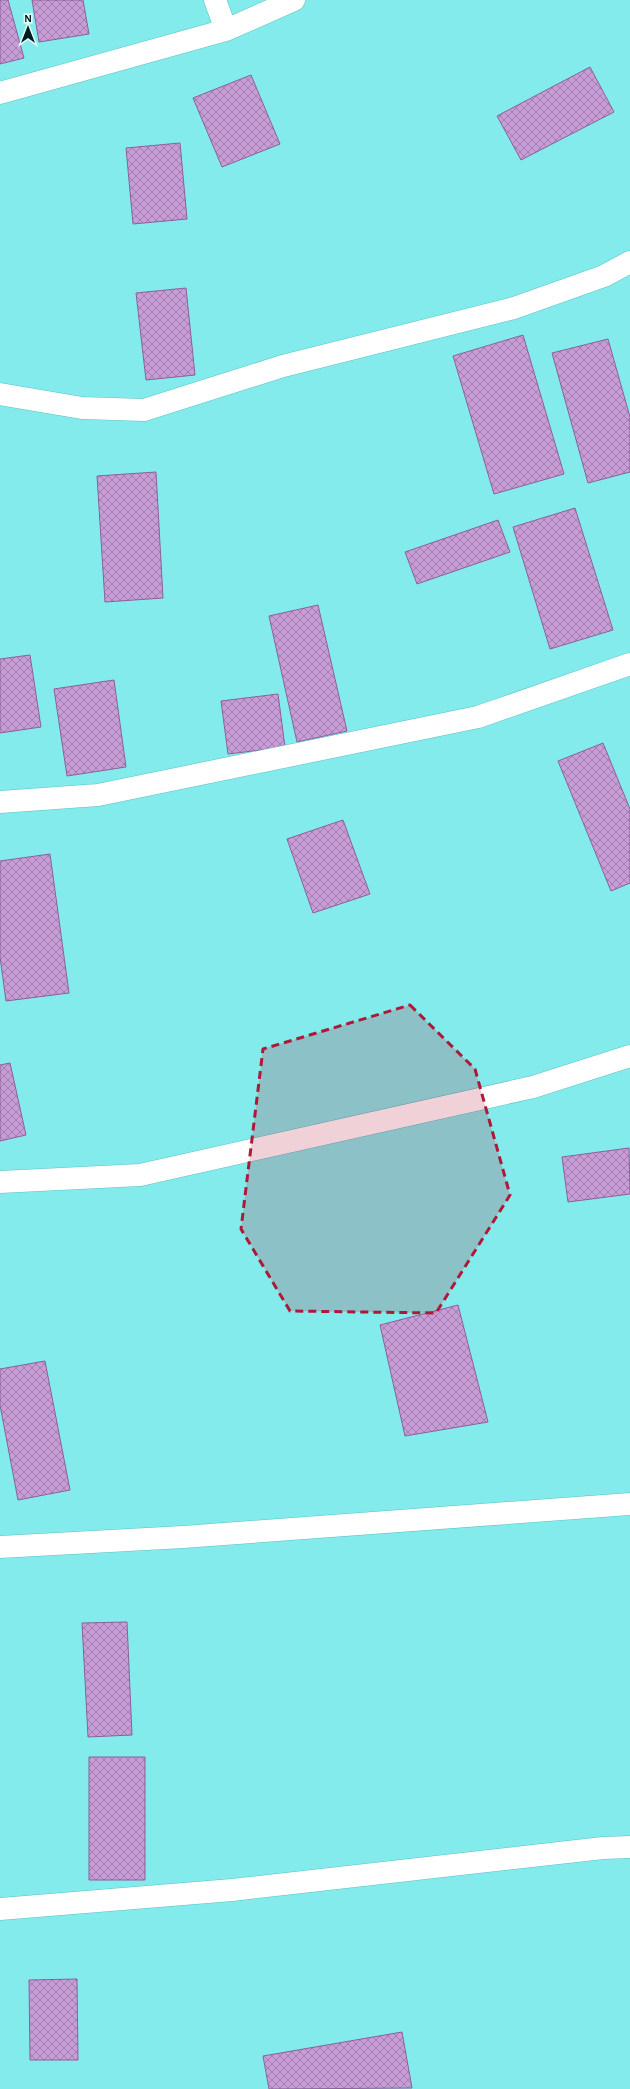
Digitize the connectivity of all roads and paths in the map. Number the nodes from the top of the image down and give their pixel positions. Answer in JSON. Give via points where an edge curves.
{"nodes":[{"id":1,"x":215,"y":0,"type":"edge"},
{"id":2,"x":294,"y":0,"type":"edge"},
{"id":3,"x":226,"y":30,"type":"junction"},
{"id":4,"x":0,"y":92,"type":"edge"},
{"id":5,"x":630,"y":262,"type":"edge"},
{"id":6,"x":0,"y":394,"type":"edge"},
{"id":7,"x":630,"y":664,"type":"edge"},
{"id":8,"x":0,"y":802,"type":"edge"},
{"id":9,"x":630,"y":1056,"type":"edge"},
{"id":10,"x":0,"y":1182,"type":"edge"},
{"id":11,"x":630,"y":1504,"type":"edge"},
{"id":12,"x":0,"y":1547,"type":"edge"},
{"id":13,"x":630,"y":1847,"type":"edge"},
{"id":14,"x":0,"y":1909,"type":"edge"}],
"edges":[{"from":1,"to":3,"type":"street"},
{"from":2,"to":3,"type":"street"},
{"from":3,"to":4,"type":"street"},
{"from":5,"to":6,"type":"street","via":[[604,276],[514,308],[283,366],[144,410],[82,408]]},
{"from":7,"to":8,"type":"street","via":[[478,717],[98,796]]},
{"from":9,"to":10,"type":"street","via":[[533,1087],[140,1176]]},
{"from":11,"to":12,"type":"street","via":[[183,1537]]},
{"from":13,"to":14,"type":"street","via":[[232,1890]]}]}
